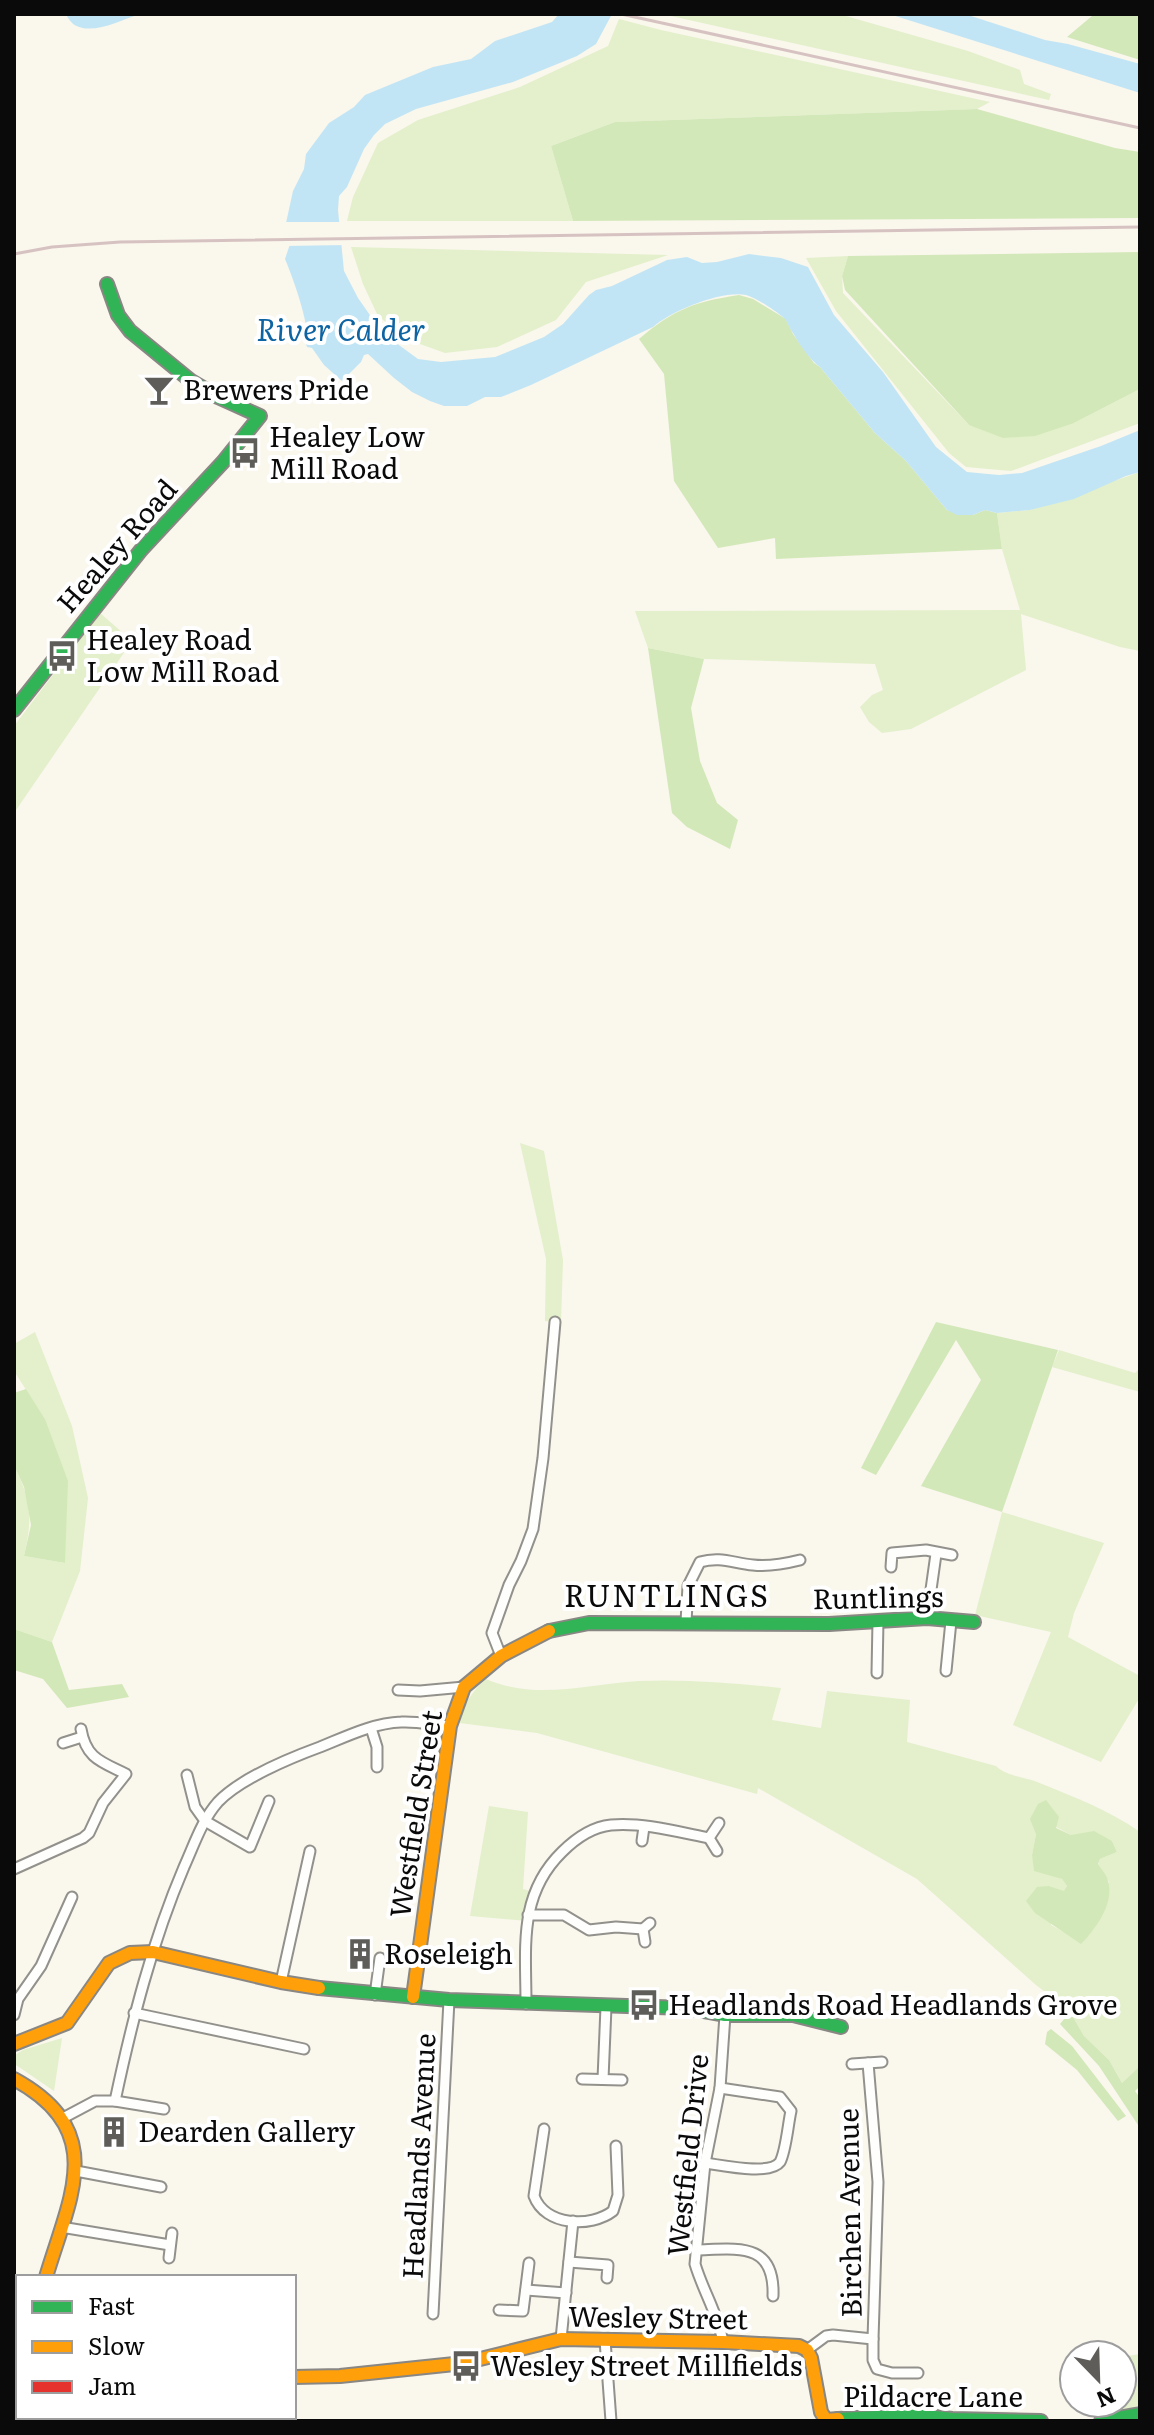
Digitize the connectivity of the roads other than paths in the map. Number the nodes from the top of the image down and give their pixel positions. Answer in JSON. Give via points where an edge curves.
{"nodes":[{"id":1,"x":107,"y":284,"type":"dead end"},
{"id":2,"x":14,"y":710,"type":"edge"},
{"id":3,"x":555,"y":1322,"type":"dead end"},
{"id":4,"x":881,"y":1546,"type":"dead end"},
{"id":5,"x":892,"y":1553,"type":"junction"},
{"id":6,"x":936,"y":1554,"type":"junction"},
{"id":7,"x":952,"y":1555,"type":"dead end"},
{"id":8,"x":800,"y":1560,"type":"dead end"},
{"id":9,"x":891,"y":1567,"type":"dead end"},
{"id":10,"x":927,"y":1618,"type":"junction"},
{"id":11,"x":878,"y":1621,"type":"junction"},
{"id":12,"x":951,"y":1621,"type":"junction"},
{"id":13,"x":686,"y":1622,"type":"junction"},
{"id":14,"x":974,"y":1622,"type":"dead end"},
{"id":15,"x":501,"y":1656,"type":"junction"},
{"id":16,"x":946,"y":1671,"type":"dead end"},
{"id":17,"x":877,"y":1673,"type":"dead end"},
{"id":18,"x":464,"y":1687,"type":"junction"},
{"id":19,"x":398,"y":1690,"type":"dead end"},
{"id":20,"x":450,"y":1726,"type":"junction"},
{"id":21,"x":371,"y":1728,"type":"junction"},
{"id":22,"x":63,"y":1743,"type":"dead end"},
{"id":23,"x":377,"y":1767,"type":"dead end"},
{"id":24,"x":187,"y":1775,"type":"dead end"},
{"id":25,"x":269,"y":1801,"type":"dead end"},
{"id":26,"x":205,"y":1821,"type":"junction"},
{"id":27,"x":719,"y":1823,"type":"dead end"},
{"id":28,"x":644,"y":1827,"type":"junction"},
{"id":29,"x":709,"y":1838,"type":"junction"},
{"id":30,"x":642,"y":1841,"type":"dead end"},
{"id":31,"x":310,"y":1851,"type":"dead end"},
{"id":32,"x":717,"y":1851,"type":"dead end"},
{"id":33,"x":14,"y":1869,"type":"edge"},
{"id":34,"x":72,"y":1897,"type":"dead end"},
{"id":35,"x":528,"y":1915,"type":"junction"},
{"id":36,"x":645,"y":1942,"type":"dead end"},
{"id":37,"x":153,"y":1952,"type":"junction"},
{"id":38,"x":380,"y":1958,"type":"dead end"},
{"id":39,"x":281,"y":1982,"type":"junction"},
{"id":40,"x":375,"y":1995,"type":"junction"},
{"id":41,"x":413,"y":1997,"type":"junction"},
{"id":42,"x":449,"y":2000,"type":"junction"},
{"id":43,"x":526,"y":2004,"type":"junction"},
{"id":44,"x":606,"y":2007,"type":"junction"},
{"id":45,"x":134,"y":2013,"type":"junction"},
{"id":46,"x":14,"y":2015,"type":"edge"},
{"id":47,"x":725,"y":2015,"type":"junction"},
{"id":48,"x":841,"y":2027,"type":"dead end"},
{"id":49,"x":15,"y":2042,"type":"edge"},
{"id":50,"x":304,"y":2049,"type":"dead end"},
{"id":51,"x":882,"y":2062,"type":"dead end"},
{"id":52,"x":868,"y":2063,"type":"junction"},
{"id":53,"x":852,"y":2064,"type":"dead end"},
{"id":54,"x":14,"y":2079,"type":"edge"},
{"id":55,"x":582,"y":2079,"type":"dead end"},
{"id":56,"x":603,"y":2079,"type":"junction"},
{"id":57,"x":622,"y":2080,"type":"dead end"},
{"id":58,"x":720,"y":2088,"type":"junction"},
{"id":59,"x":115,"y":2101,"type":"junction"},
{"id":60,"x":164,"y":2109,"type":"dead end"},
{"id":61,"x":63,"y":2118,"type":"junction"},
{"id":62,"x":544,"y":2129,"type":"dead end"},
{"id":63,"x":616,"y":2146,"type":"dead end"},
{"id":64,"x":705,"y":2163,"type":"junction"},
{"id":65,"x":76,"y":2171,"type":"junction"},
{"id":66,"x":161,"y":2187,"type":"dead end"},
{"id":67,"x":573,"y":2221,"type":"junction"},
{"id":68,"x":61,"y":2227,"type":"junction"},
{"id":69,"x":172,"y":2233,"type":"dead end"},
{"id":70,"x":170,"y":2245,"type":"junction"},
{"id":71,"x":696,"y":2250,"type":"junction"},
{"id":72,"x":775,"y":2253,"type":"dead end"},
{"id":73,"x":169,"y":2258,"type":"dead end"},
{"id":74,"x":765,"y":2261,"type":"junction"},
{"id":75,"x":569,"y":2262,"type":"junction"},
{"id":76,"x":529,"y":2263,"type":"dead end"},
{"id":77,"x":47,"y":2275,"type":"edge"},
{"id":78,"x":607,"y":2278,"type":"dead end"},
{"id":79,"x":526,"y":2290,"type":"junction"},
{"id":80,"x":566,"y":2293,"type":"junction"},
{"id":81,"x":773,"y":2296,"type":"dead end"},
{"id":82,"x":499,"y":2310,"type":"dead end"},
{"id":83,"x":433,"y":2314,"type":"dead end"},
{"id":84,"x":561,"y":2339,"type":"junction"},
{"id":85,"x":873,"y":2339,"type":"junction"},
{"id":86,"x":605,"y":2340,"type":"junction"},
{"id":87,"x":723,"y":2342,"type":"junction"},
{"id":88,"x":807,"y":2350,"type":"junction"},
{"id":89,"x":918,"y":2373,"type":"dead end"},
{"id":90,"x":296,"y":2377,"type":"edge"},
{"id":91,"x":952,"y":2420,"type":"edge"},
{"id":92,"x":611,"y":2421,"type":"edge"},
{"id":93,"x":826,"y":2421,"type":"edge"},
{"id":94,"x":1041,"y":2421,"type":"edge"}],
"edges":[{"from":1,"to":2,"type":"street","name":"Healey Road","via":[[130,331],[191,381],[260,416],[141,550]]},
{"from":3,"to":15,"type":"street","via":[[533,1529],[492,1633]]},
{"from":4,"to":5,"type":"street"},
{"from":5,"to":6,"type":"street"},
{"from":5,"to":9,"type":"street"},
{"from":6,"to":7,"type":"street"},
{"from":6,"to":10,"type":"street"},
{"from":8,"to":13,"type":"street","via":[[769,1565],[723,1558],[700,1562],[688,1586]]},
{"from":10,"to":11,"type":"street","name":"Runtlings"},
{"from":10,"to":12,"type":"street","name":"Runtlings"},
{"from":11,"to":13,"type":"street","name":"Runtlings"},
{"from":11,"to":17,"type":"street"},
{"from":12,"to":14,"type":"street","name":"Runtlings"},
{"from":12,"to":16,"type":"street"},
{"from":13,"to":15,"type":"street","name":"Runtlings","via":[[558,1628]]},
{"from":15,"to":18,"type":"street","name":"Runtlings"},
{"from":18,"to":19,"type":"street"},
{"from":18,"to":20,"type":"street","name":"Westfield Street"},
{"from":20,"to":21,"type":"street","via":[[397,1722]]},
{"from":20,"to":41,"type":"street","name":"Westfield Street"},
{"from":21,"to":23,"type":"street"},
{"from":21,"to":26,"type":"street","via":[[256,1776],[226,1795]]},
{"from":22,"to":33,"type":"street","via":[[81,1733],[94,1758],[126,1774],[103,1803],[89,1833]]},
{"from":24,"to":26,"type":"street","via":[[195,1807]]},
{"from":25,"to":26,"type":"street","via":[[250,1847]]},
{"from":26,"to":37,"type":"street"},
{"from":27,"to":29,"type":"street"},
{"from":28,"to":29,"type":"street"},
{"from":28,"to":30,"type":"street"},
{"from":28,"to":35,"type":"street","via":[[610,1825],[578,1838],[543,1876]]},
{"from":29,"to":32,"type":"street"},
{"from":31,"to":39,"type":"street"},
{"from":34,"to":46,"type":"street"},
{"from":35,"to":36,"type":"street","via":[[564,1915],[589,1930],[646,1926]]},
{"from":35,"to":43,"type":"street"},
{"from":37,"to":39,"type":"street"},
{"from":37,"to":45,"type":"street"},
{"from":37,"to":49,"type":"street","via":[[118,1955],[67,2023]]},
{"from":38,"to":40,"type":"street"},
{"from":39,"to":40,"type":"street"},
{"from":40,"to":41,"type":"street"},
{"from":41,"to":42,"type":"street"},
{"from":42,"to":43,"type":"street"},
{"from":42,"to":83,"type":"street","name":"Headlands Avenue"},
{"from":43,"to":44,"type":"street"},
{"from":44,"to":47,"type":"street","via":[[686,2008]]},
{"from":44,"to":56,"type":"street"},
{"from":45,"to":50,"type":"street"},
{"from":45,"to":59,"type":"street"},
{"from":47,"to":48,"type":"street","via":[[793,2015]]},
{"from":47,"to":58,"type":"street","name":"Westfield Drive"},
{"from":51,"to":52,"type":"street"},
{"from":52,"to":53,"type":"street"},
{"from":52,"to":85,"type":"street","name":"Birchen Avenue","via":[[878,2182]]},
{"from":54,"to":61,"type":"street","via":[[36,2090]]},
{"from":55,"to":56,"type":"street"},
{"from":56,"to":57,"type":"street"},
{"from":58,"to":64,"type":"street","name":"Westfield Drive"},
{"from":58,"to":64,"type":"street","via":[[780,2097],[791,2111],[781,2159],[774,2167]]},
{"from":59,"to":60,"type":"street"},
{"from":59,"to":61,"type":"street","via":[[95,2101]]},
{"from":61,"to":65,"type":"street"},
{"from":62,"to":67,"type":"street","via":[[535,2150],[534,2196],[552,2216]]},
{"from":63,"to":67,"type":"street","via":[[622,2158],[613,2211],[597,2220]]},
{"from":64,"to":71,"type":"street","name":"Westfield Drive"},
{"from":65,"to":66,"type":"street"},
{"from":65,"to":68,"type":"street"},
{"from":67,"to":75,"type":"street"},
{"from":68,"to":70,"type":"street"},
{"from":68,"to":77,"type":"street"},
{"from":69,"to":70,"type":"street"},
{"from":70,"to":73,"type":"street"},
{"from":71,"to":74,"type":"street","via":[[747,2250]]},
{"from":71,"to":87,"type":"street","name":"Westfield Drive","via":[[699,2279],[717,2315]]},
{"from":72,"to":74,"type":"street"},
{"from":74,"to":81,"type":"street","via":[[772,2272]]},
{"from":75,"to":78,"type":"street","via":[[608,2265]]},
{"from":75,"to":80,"type":"street"},
{"from":76,"to":79,"type":"street"},
{"from":79,"to":80,"type":"street"},
{"from":79,"to":82,"type":"street","via":[[523,2311]]},
{"from":80,"to":84,"type":"street"},
{"from":84,"to":86,"type":"street","name":"Wesley Street"},
{"from":84,"to":90,"type":"street","name":"Wesley Street","via":[[464,2363]]},
{"from":85,"to":88,"type":"street","name":"Birchen Avenue","via":[[826,2336]]},
{"from":85,"to":89,"type":"street","via":[[877,2369],[892,2377]]},
{"from":86,"to":87,"type":"street","name":"Wesley Street"},
{"from":86,"to":92,"type":"street"},
{"from":87,"to":88,"type":"street","name":"Wesley Street"},
{"from":88,"to":93,"type":"street"},
{"from":91,"to":93,"type":"street","name":"Pildacre Lane","via":[[918,2415]]},
{"from":91,"to":94,"type":"street","name":"Pildacre Lane"}]}
